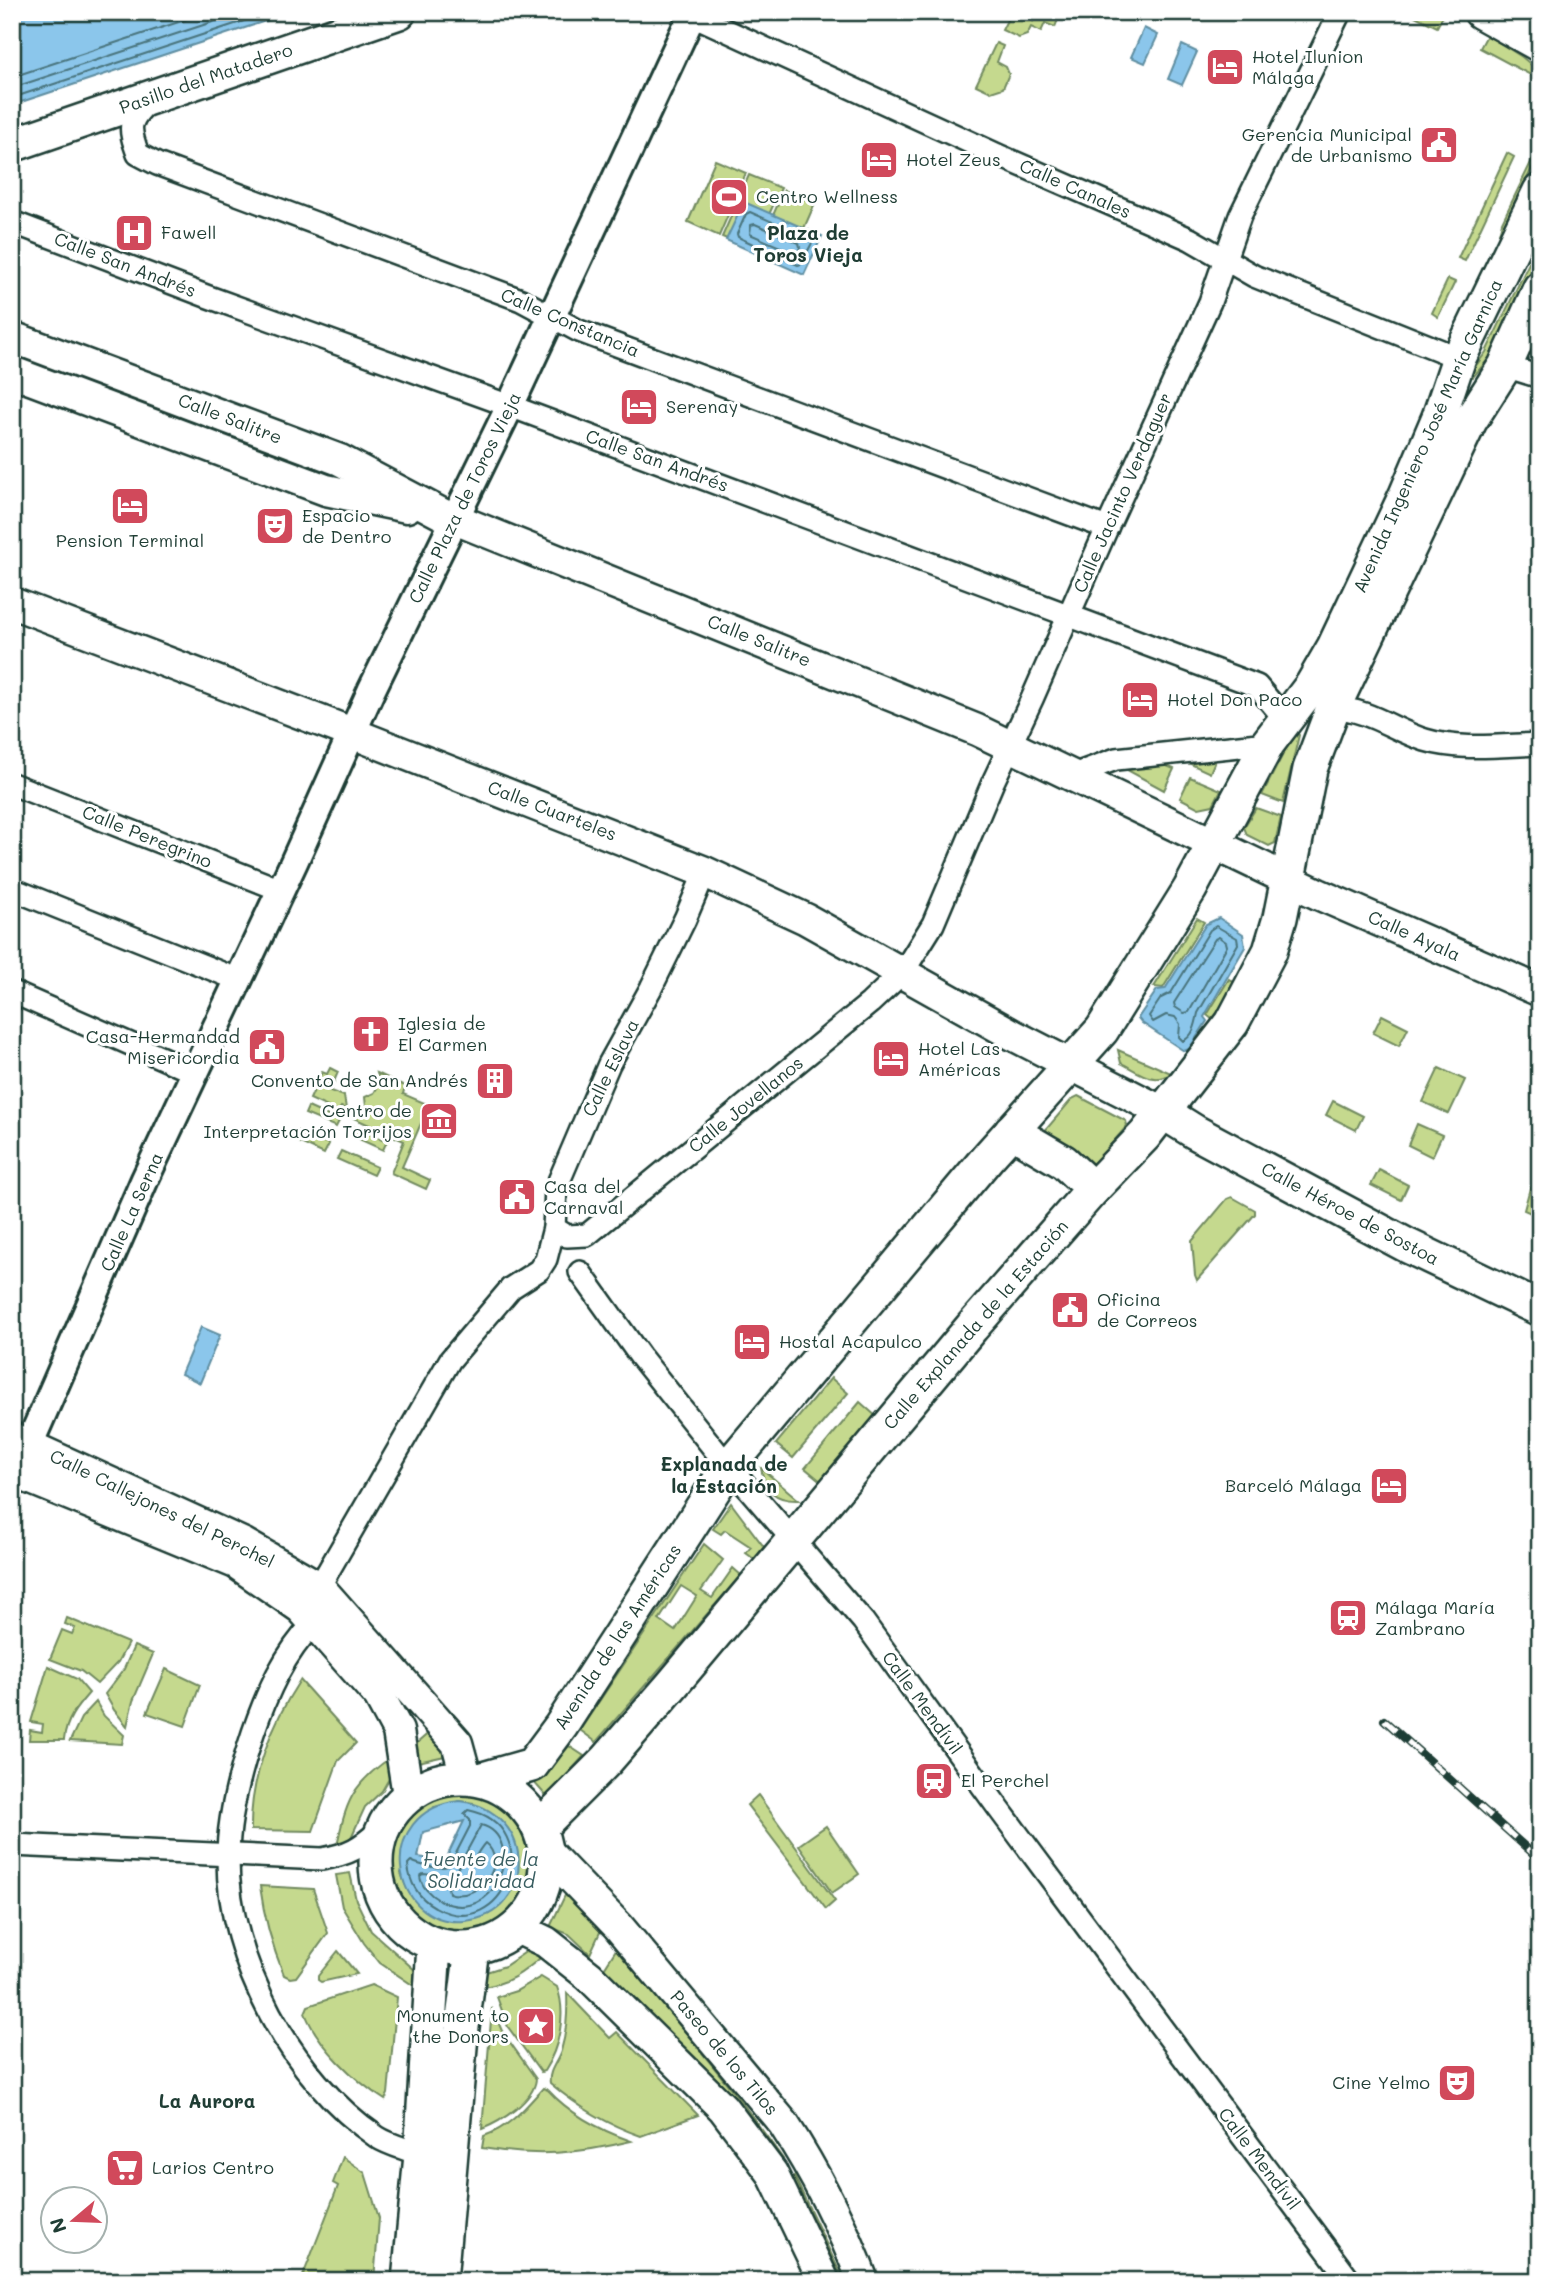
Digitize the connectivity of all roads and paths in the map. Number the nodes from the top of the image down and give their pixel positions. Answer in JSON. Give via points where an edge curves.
{"nodes":[{"id":1,"x":399,"y":12,"type":"edge"},
{"id":2,"x":1340,"y":12,"type":"edge"},
{"id":3,"x":1481,"y":12,"type":"edge"},
{"id":4,"x":690,"y":13,"type":"edge"},
{"id":5,"x":1540,"y":45,"type":"edge"},
{"id":6,"x":153,"y":96,"type":"junction"},
{"id":7,"x":12,"y":145,"type":"edge"},
{"id":8,"x":1540,"y":191,"type":"edge"},
{"id":9,"x":12,"y":222,"type":"edge"},
{"id":10,"x":1224,"y":260,"type":"junction"},
{"id":11,"x":1540,"y":288,"type":"edge"},
{"id":12,"x":552,"y":316,"type":"junction"},
{"id":13,"x":12,"y":337,"type":"edge"},
{"id":14,"x":1459,"y":358,"type":"junction"},
{"id":15,"x":1505,"y":366,"type":"junction"},
{"id":16,"x":12,"y":372,"type":"edge"},
{"id":17,"x":1540,"y":377,"type":"edge"},
{"id":18,"x":509,"y":406,"type":"junction"},
{"id":19,"x":448,"y":516,"type":"junction"},
{"id":20,"x":1107,"y":528,"type":"junction"},
{"id":21,"x":12,"y":603,"type":"edge"},
{"id":22,"x":1069,"y":615,"type":"junction"},
{"id":23,"x":1333,"y":708,"type":"junction"},
{"id":24,"x":352,"y":733,"type":"junction"},
{"id":25,"x":1275,"y":734,"type":"junction"},
{"id":26,"x":1540,"y":744,"type":"edge"},
{"id":27,"x":1010,"y":746,"type":"junction"},
{"id":28,"x":1073,"y":775,"type":"junction"},
{"id":29,"x":12,"y":783,"type":"edge"},
{"id":30,"x":1214,"y":842,"type":"junction"},
{"id":31,"x":705,"y":872,"type":"junction"},
{"id":32,"x":1289,"y":879,"type":"junction"},
{"id":33,"x":12,"y":889,"type":"edge"},
{"id":34,"x":281,"y":890,"type":"junction"},
{"id":35,"x":903,"y":972,"type":"junction"},
{"id":36,"x":239,"y":980,"type":"junction"},
{"id":37,"x":1540,"y":991,"type":"edge"},
{"id":38,"x":12,"y":992,"type":"edge"},
{"id":39,"x":1072,"y":1066,"type":"junction"},
{"id":40,"x":196,"y":1073,"type":"junction"},
{"id":41,"x":1163,"y":1112,"type":"junction"},
{"id":42,"x":1011,"y":1131,"type":"junction"},
{"id":43,"x":1093,"y":1189,"type":"junction"},
{"id":44,"x":554,"y":1228,"type":"junction"},
{"id":45,"x":587,"y":1235,"type":"junction"},
{"id":46,"x":539,"y":1270,"type":"junction"},
{"id":47,"x":580,"y":1272,"type":"junction"},
{"id":48,"x":1540,"y":1309,"type":"edge"},
{"id":49,"x":21,"y":1442,"type":"edge"},
{"id":50,"x":729,"y":1466,"type":"junction"},
{"id":51,"x":13,"y":1474,"type":"edge"},
{"id":52,"x":792,"y":1541,"type":"junction"},
{"id":53,"x":319,"y":1587,"type":"junction"},
{"id":54,"x":314,"y":1623,"type":"junction"},
{"id":55,"x":475,"y":1778,"type":"junction"},
{"id":56,"x":408,"y":1795,"type":"junction"},
{"id":57,"x":381,"y":1829,"type":"junction"},
{"id":58,"x":543,"y":1839,"type":"junction"},
{"id":59,"x":12,"y":1845,"type":"edge"},
{"id":60,"x":228,"y":1856,"type":"junction"},
{"id":61,"x":517,"y":1928,"type":"junction"},
{"id":62,"x":435,"y":1945,"type":"junction"},
{"id":63,"x":472,"y":1948,"type":"junction"},
{"id":64,"x":421,"y":2155,"type":"junction"},
{"id":65,"x":409,"y":2281,"type":"edge"},
{"id":66,"x":440,"y":2281,"type":"edge"},
{"id":67,"x":824,"y":2281,"type":"edge"},
{"id":68,"x":863,"y":2281,"type":"edge"},
{"id":69,"x":1350,"y":2281,"type":"edge"}],
"edges":[{"from":1,"to":6,"type":"main road","name":"Pasillo del Matadero"},
{"from":2,"to":10,"type":"street","name":"Calle Jacinto Verdaguer","via":[[1240,216]]},
{"from":3,"to":5,"type":"main road"},
{"from":4,"to":10,"type":"street","name":"Calle Canales","via":[[1189,239]]},
{"from":4,"to":12,"type":"street","name":"Calle Plaza de Toros Vieja"},
{"from":6,"to":7,"type":"main road","name":"Pasillo del Matadero"},
{"from":6,"to":12,"type":"street","name":"Calle Constancia","via":[[133,116],[130,133],[138,154],[521,300]]},
{"from":8,"to":14,"type":"main road","name":"Avenida Ingeniero José María Garnica"},
{"from":9,"to":18,"type":"street","name":"Calle San Andrés"},
{"from":10,"to":14,"type":"street","name":"Calle Canales"},
{"from":10,"to":20,"type":"street","name":"Calle Jacinto Verdaguer","via":[[1210,302]]},
{"from":11,"to":15,"type":"main road","name":"Avenida Ingeniero José María Garnica"},
{"from":12,"to":18,"type":"street","name":"Calle Plaza de Toros Vieja"},
{"from":12,"to":20,"type":"street","name":"Calle Constancia","via":[[579,331]]},
{"from":13,"to":19,"type":"main road","name":"Calle Salitre","via":[[340,460]]},
{"from":14,"to":25,"type":"main road","name":"Avenida Ingeniero José María Garnica","via":[[1405,497],[1334,647]]},
{"from":15,"to":17,"type":"street"},
{"from":15,"to":23,"type":"main road","name":"Avenida Ingeniero José María Garnica","via":[[1470,421]]},
{"from":16,"to":19,"type":"main road","name":"Calle Salitre","via":[[326,490]]},
{"from":18,"to":19,"type":"street","name":"Calle Plaza de Toros Vieja"},
{"from":18,"to":22,"type":"street","name":"Calle San Andrés"},
{"from":19,"to":24,"type":"street","name":"Calle Plaza de Toros Vieja"},
{"from":19,"to":27,"type":"main road","name":"Calle Salitre"},
{"from":20,"to":22,"type":"street","name":"Calle Jacinto Verdaguer"},
{"from":21,"to":24,"type":"main road","name":"Calle Cuarteles"},
{"from":22,"to":25,"type":"street","name":"Calle San Andrés","via":[[1256,686],[1279,712]]},
{"from":22,"to":27,"type":"street","name":"Calle Jacinto Verdaguer"},
{"from":23,"to":26,"type":"street","via":[[1358,710],[1422,740],[1447,746]]},
{"from":23,"to":32,"type":"main road","name":"Avenida Ingeniero José María Garnica","via":[[1307,779]]},
{"from":24,"to":31,"type":"main road","name":"Calle Cuarteles"},
{"from":24,"to":34,"type":"street","name":"Calle Plaza de Toros Vieja"},
{"from":25,"to":28,"type":"street","via":[[1116,759]]},
{"from":25,"to":30,"type":"main road","name":"Avenida Ingeniero José María Garnica"},
{"from":27,"to":28,"type":"main road","name":"Calle Salitre"},
{"from":27,"to":35,"type":"street","name":"Calle Jacinto Verdaguer","via":[[933,923]]},
{"from":28,"to":30,"type":"main road","name":"Calle Salitre"},
{"from":29,"to":34,"type":"street","name":"Calle Peregrino"},
{"from":30,"to":32,"type":"main road","name":"Calle Ayala"},
{"from":30,"to":39,"type":"main road","name":"Avenida Ingeniero José María Garnica","via":[[1102,1030]]},
{"from":31,"to":35,"type":"main road","name":"Calle Cuarteles","via":[[806,919]]},
{"from":31,"to":44,"type":"street","name":"Calle Eslava","via":[[651,988],[609,1064],[561,1175]]},
{"from":32,"to":37,"type":"main road","name":"Calle Ayala"},
{"from":32,"to":41,"type":"main road","name":"Avenida Ingeniero José María Garnica","via":[[1270,951],[1232,1023]]},
{"from":33,"to":36,"type":"street"},
{"from":34,"to":36,"type":"street","name":"Calle Plaza de Toros Vieja"},
{"from":35,"to":39,"type":"main road","name":"Calle Cuarteles"},
{"from":35,"to":45,"type":"street","name":"Calle Jovellanos"},
{"from":36,"to":40,"type":"street","name":"Calle La Serna"},
{"from":38,"to":40,"type":"street"},
{"from":39,"to":41,"type":"main road","name":"Calle Cuarteles"},
{"from":39,"to":42,"type":"main road","name":"Avenida Ingeniero José María Garnica"},
{"from":40,"to":49,"type":"street","name":"Calle La Serna"},
{"from":41,"to":43,"type":"main road","name":"Calle Explanada de la Estación"},
{"from":41,"to":48,"type":"main road","name":"Calle Héroe de Sostoa","via":[[1408,1246]]},
{"from":42,"to":43,"type":"main road","via":[[1064,1162]]},
{"from":42,"to":50,"type":"main road"},
{"from":43,"to":52,"type":"main road","name":"Calle Explanada de la Estación"},
{"from":44,"to":45,"type":"street","via":[[567,1236]]},
{"from":44,"to":46,"type":"street","name":"Calle Eslava"},
{"from":45,"to":47,"type":"street"},
{"from":46,"to":47,"type":"street"},
{"from":46,"to":53,"type":"street","via":[[511,1288],[450,1360]]},
{"from":47,"to":50,"type":"street","name":"Calle Mendívil","via":[[640,1356]]},
{"from":49,"to":53,"type":"main road","name":"Calle Callejones del Perchel","via":[[244,1545]]},
{"from":50,"to":52,"type":"street","name":"Calle Mendívil"},
{"from":50,"to":55,"type":"main road","name":"Avenida de las Américas","via":[[532,1765]]},
{"from":51,"to":54,"type":"main road","name":"Calle Callejones del Perchel","via":[[236,1563],[301,1608]]},
{"from":52,"to":58,"type":"main road"},
{"from":52,"to":69,"type":"street","name":"Calle Mendívil","via":[[863,1621]]},
{"from":53,"to":55,"type":"main road","name":"Calle Callejones del Perchel","via":[[457,1743]]},
{"from":54,"to":56,"type":"main road","name":"Calle Callejones del Perchel","via":[[379,1696],[398,1731]]},
{"from":54,"to":60,"type":"street","via":[[285,1658],[260,1711],[240,1770]]},
{"from":55,"to":56,"type":"main road","via":[[449,1777]]},
{"from":55,"to":58,"type":"main road","via":[[512,1793]]},
{"from":56,"to":57,"type":"main road"},
{"from":57,"to":60,"type":"street","via":[[354,1851],[322,1859]]},
{"from":57,"to":62,"type":"main road","via":[[375,1861],[381,1894],[403,1926]]},
{"from":58,"to":61,"type":"main road","via":[[542,1892]]},
{"from":58,"to":68,"type":"main road","name":"Paseo de los Tilos","via":[[783,2123],[842,2228]]},
{"from":59,"to":60,"type":"street"},
{"from":60,"to":64,"type":"street","via":[[240,1941],[255,1985],[278,2028],[343,2109],[380,2139]]},
{"from":61,"to":63,"type":"main road","via":[[499,1940]]},
{"from":61,"to":67,"type":"main road","name":"Paseo de los Tilos","via":[[546,1942],[589,1976],[723,2108],[772,2173]]},
{"from":62,"to":63,"type":"main road"},
{"from":62,"to":64,"type":"main road"},
{"from":63,"to":66,"type":"main road"},
{"from":64,"to":65,"type":"main road"}]}
